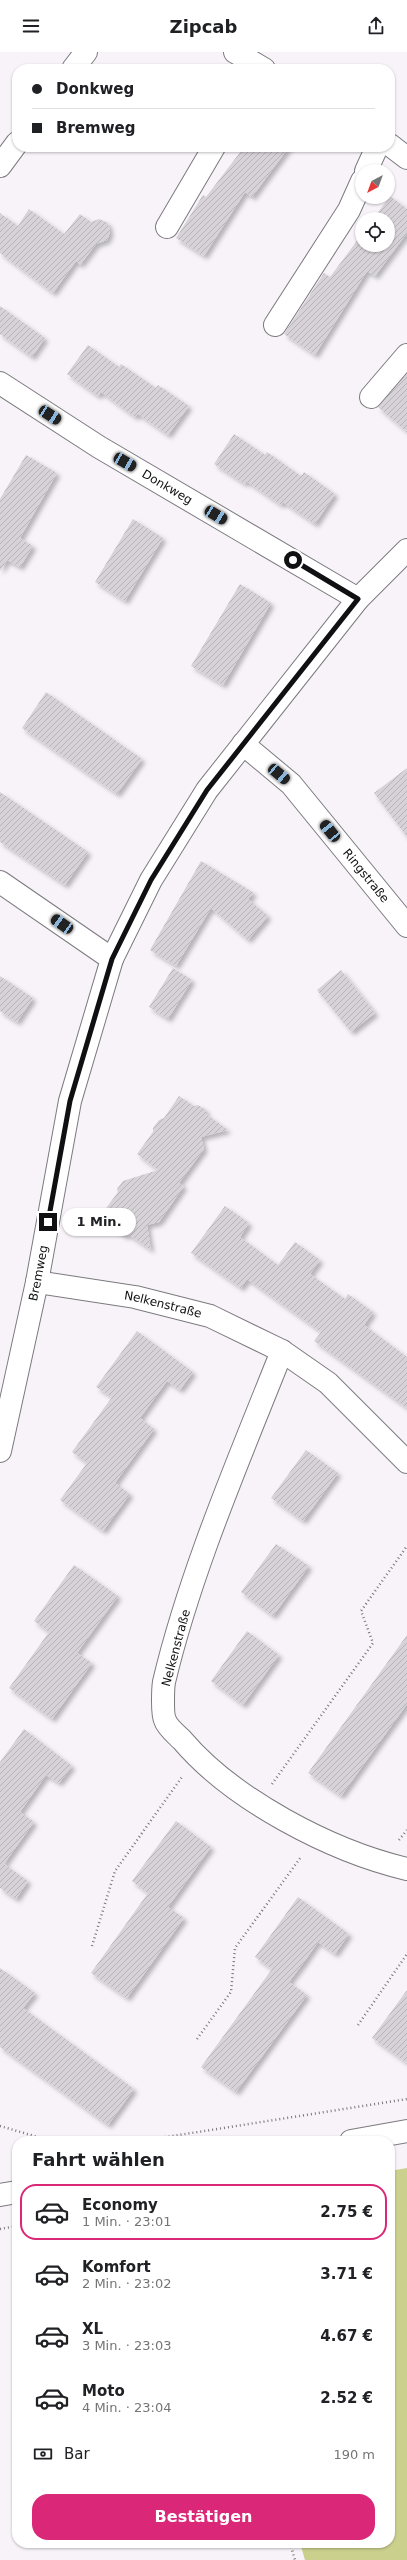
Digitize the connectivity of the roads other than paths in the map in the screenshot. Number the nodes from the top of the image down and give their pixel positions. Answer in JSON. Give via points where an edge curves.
{"nodes":[{"id":1,"x":86,"y":52,"type":"edge"},
{"id":2,"x":77,"y":64,"type":"edge"},
{"id":3,"x":395,"y":149,"type":"edge"},
{"id":4,"x":12,"y":150,"type":"edge"},
{"id":5,"x":211,"y":152,"type":"edge"},
{"id":6,"x":375,"y":152,"type":"edge"},
{"id":7,"x":407,"y":158,"type":"edge"},
{"id":8,"x":369,"y":164,"type":"edge"},
{"id":9,"x":0,"y":166,"type":"edge"},
{"id":10,"x":355,"y":197,"type":"edge"},
{"id":11,"x":167,"y":227,"type":"dead end"},
{"id":12,"x":276,"y":325,"type":"dead end"},
{"id":13,"x":407,"y":355,"type":"edge"},
{"id":14,"x":0,"y":383,"type":"edge"},
{"id":15,"x":371,"y":397,"type":"dead end"},
{"id":16,"x":407,"y":550,"type":"edge"},
{"id":17,"x":358,"y":599,"type":"junction"},
{"id":18,"x":243,"y":744,"type":"junction"},
{"id":19,"x":0,"y":882,"type":"edge"},
{"id":20,"x":406,"y":923,"type":"edge"},
{"id":21,"x":112,"y":959,"type":"junction"},
{"id":22,"x":38,"y":1282,"type":"junction"},
{"id":23,"x":282,"y":1351,"type":"junction"},
{"id":24,"x":1,"y":1441,"type":"edge"},
{"id":25,"x":407,"y":1462,"type":"edge"},
{"id":26,"x":407,"y":1869,"type":"edge"},
{"id":27,"x":407,"y":2132,"type":"edge"},
{"id":28,"x":382,"y":2136,"type":"edge"},
{"id":29,"x":12,"y":2193,"type":"edge"},
{"id":30,"x":0,"y":2194,"type":"edge"}],
"edges":[{"from":1,"to":2,"type":"street"},
{"from":3,"to":7,"type":"street"},
{"from":4,"to":9,"type":"street"},
{"from":5,"to":11,"type":"street"},
{"from":6,"to":8,"type":"street"},
{"from":10,"to":12,"type":"street"},
{"from":13,"to":15,"type":"street"},
{"from":14,"to":17,"type":"street","name":"Donkweg","via":[[99,446]]},
{"from":16,"to":17,"type":"street","name":"Bremweg"},
{"from":17,"to":18,"type":"street","name":"Bremweg"},
{"from":18,"to":20,"type":"street","name":"Ringstraße","via":[[291,784]]},
{"from":18,"to":21,"type":"street","name":"Bremweg","via":[[207,790],[151,880]]},
{"from":19,"to":21,"type":"street"},
{"from":21,"to":22,"type":"street","name":"Bremweg","via":[[70,1101]]},
{"from":22,"to":23,"type":"street","name":"Nelkenstraße","via":[[135,1298],[210,1316]]},
{"from":22,"to":24,"type":"street","name":"Bremweg"},
{"from":23,"to":25,"type":"street","name":"Nelkenstraße","via":[[328,1383]]},
{"from":23,"to":26,"type":"street","name":"Nelkenstraße","via":[[192,1590],[163,1684],[165,1720],[196,1757],[257,1804],[316,1837],[383,1863]]},
{"from":27,"to":28,"type":"street"},
{"from":29,"to":30,"type":"street"}]}
